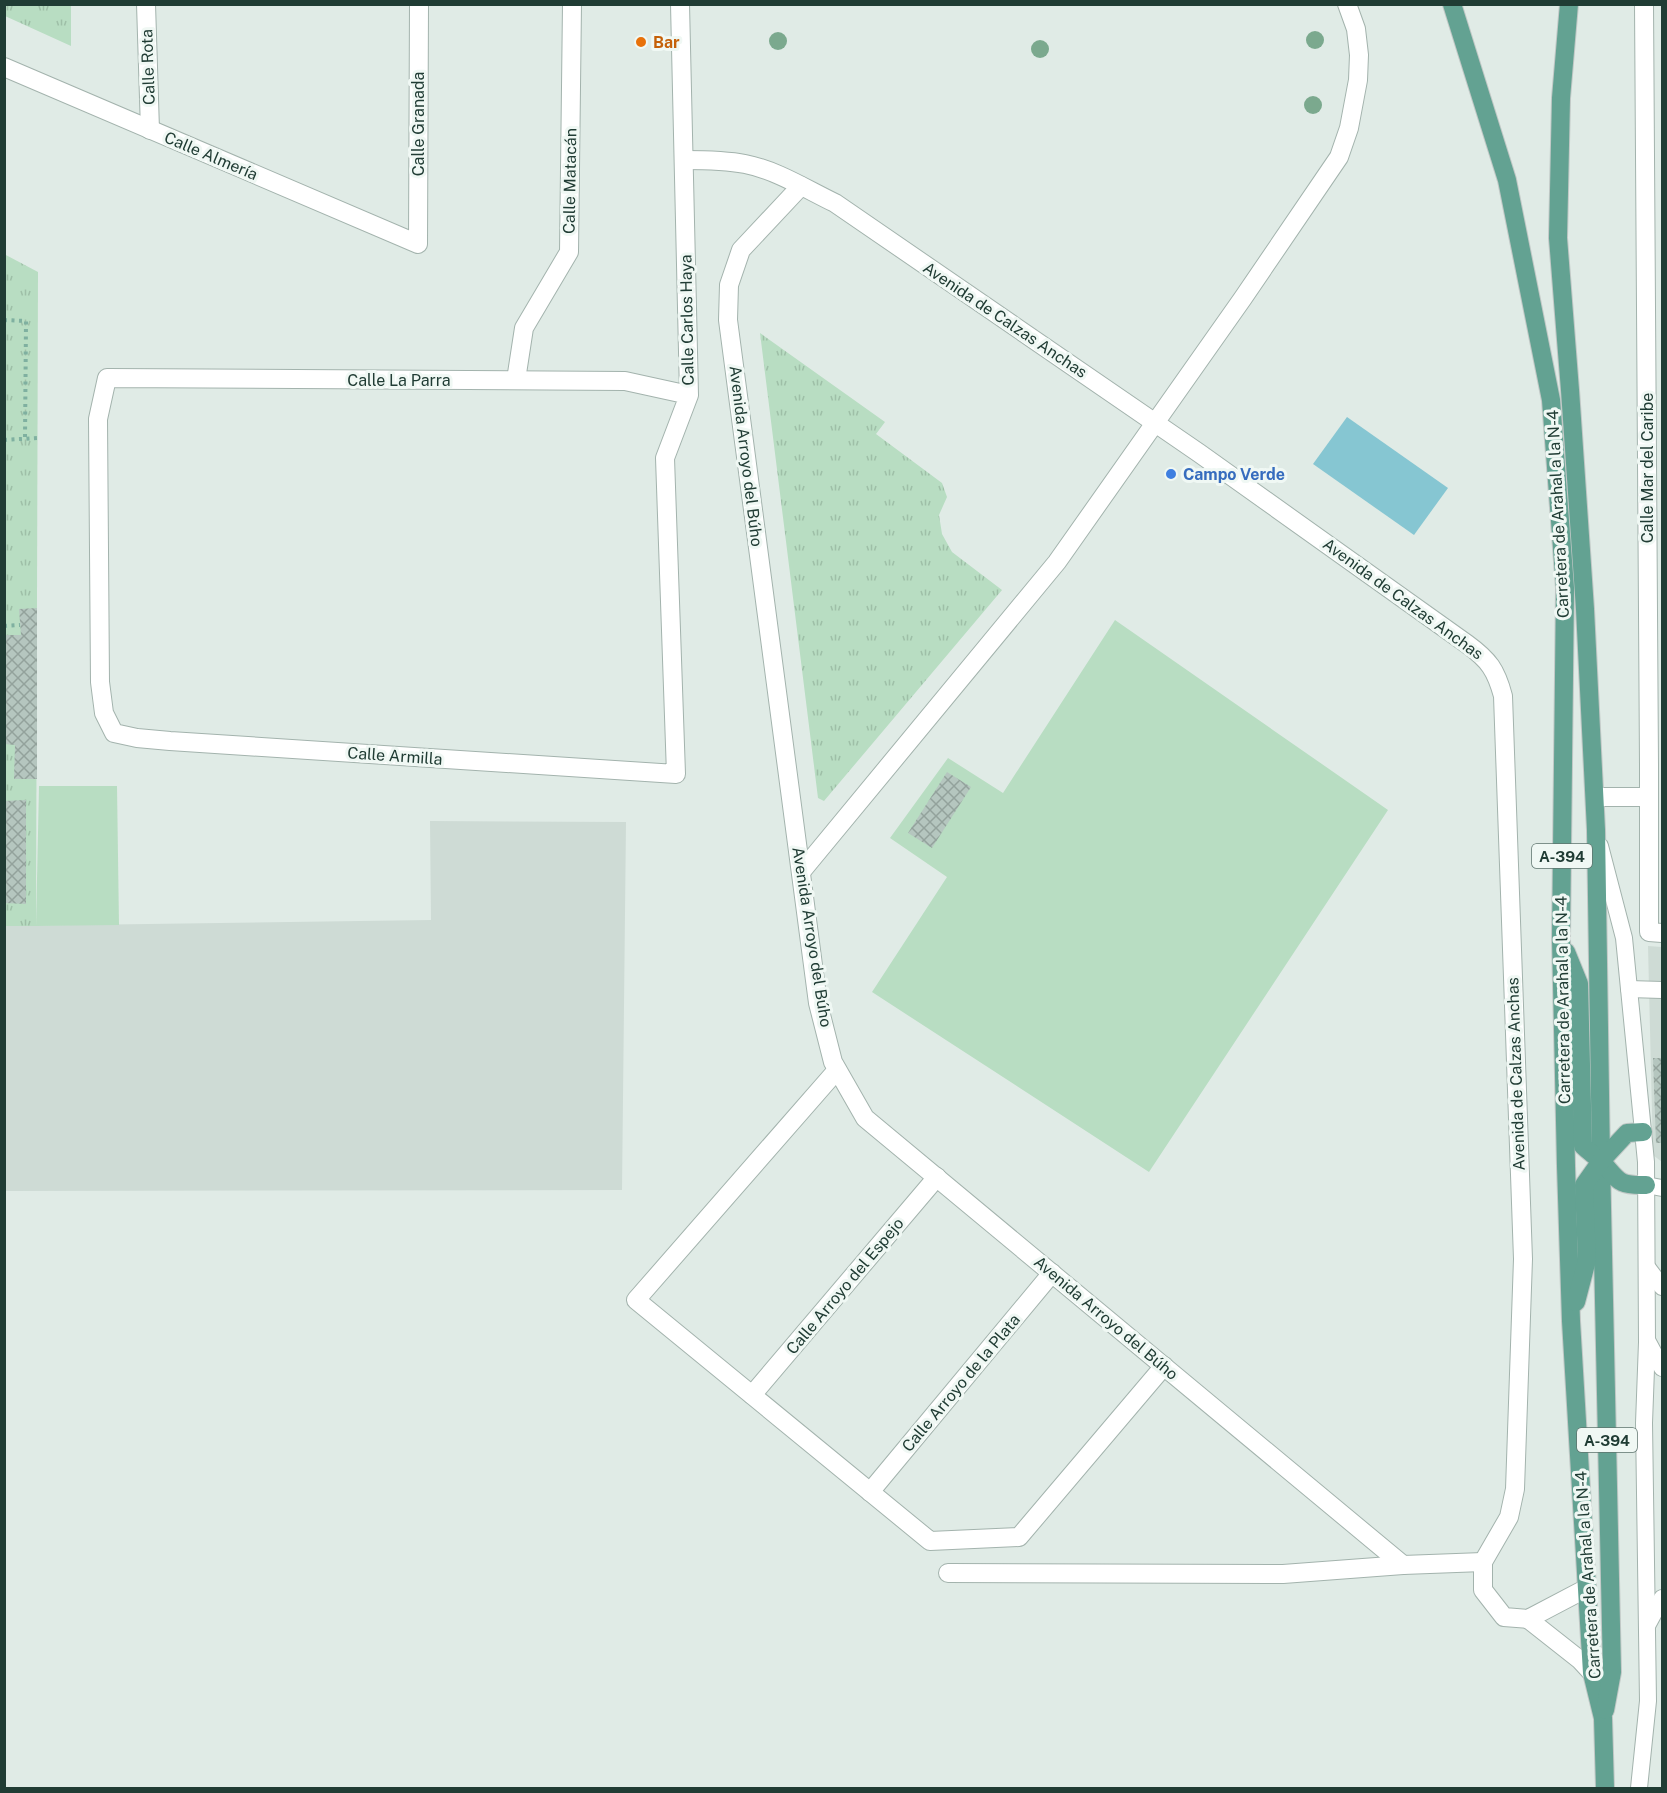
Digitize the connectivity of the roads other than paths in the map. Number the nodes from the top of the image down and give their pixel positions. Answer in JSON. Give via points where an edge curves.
{"nodes":[{"id":1,"x":146,"y":4,"type":"edge"},
{"id":2,"x":419,"y":4,"type":"edge"},
{"id":3,"x":572,"y":4,"type":"edge"},
{"id":4,"x":680,"y":4,"type":"edge"},
{"id":5,"x":1347,"y":4,"type":"edge"},
{"id":6,"x":1452,"y":4,"type":"edge"},
{"id":7,"x":1569,"y":4,"type":"edge"},
{"id":8,"x":1644,"y":4,"type":"edge"},
{"id":9,"x":4,"y":67,"type":"edge"},
{"id":10,"x":150,"y":130,"type":"junction"},
{"id":11,"x":684,"y":160,"type":"junction"},
{"id":12,"x":801,"y":186,"type":"junction"},
{"id":13,"x":418,"y":244,"type":"joint"},
{"id":14,"x":516,"y":380,"type":"junction"},
{"id":15,"x":688,"y":395,"type":"junction"},
{"id":16,"x":1156,"y":424,"type":"junction"},
{"id":17,"x":114,"y":733,"type":"joint"},
{"id":18,"x":1656,"y":764,"type":"edge"},
{"id":19,"x":676,"y":774,"type":"joint"},
{"id":20,"x":1595,"y":797,"type":"junction"},
{"id":21,"x":1649,"y":797,"type":"junction"},
{"id":22,"x":1596,"y":830,"type":"junction"},
{"id":23,"x":801,"y":872,"type":"junction"},
{"id":24,"x":1656,"y":932,"type":"edge"},
{"id":25,"x":1624,"y":938,"type":"junction"},
{"id":26,"x":1561,"y":939,"type":"junction"},
{"id":27,"x":1629,"y":988,"type":"junction"},
{"id":28,"x":1662,"y":990,"type":"edge"},
{"id":29,"x":837,"y":1070,"type":"junction"},
{"id":30,"x":1643,"y":1132,"type":"junction"},
{"id":31,"x":1600,"y":1161,"type":"junction"},
{"id":32,"x":937,"y":1177,"type":"junction"},
{"id":33,"x":1654,"y":1186,"type":"edge"},
{"id":34,"x":1647,"y":1267,"type":"junction"},
{"id":35,"x":1052,"y":1273,"type":"junction"},
{"id":36,"x":1662,"y":1287,"type":"edge"},
{"id":37,"x":1571,"y":1321,"type":"junction"},
{"id":38,"x":1647,"y":1342,"type":"junction"},
{"id":39,"x":1164,"y":1366,"type":"junction"},
{"id":40,"x":1662,"y":1368,"type":"edge"},
{"id":41,"x":752,"y":1395,"type":"junction"},
{"id":42,"x":870,"y":1492,"type":"junction"},
{"id":43,"x":1483,"y":1562,"type":"junction"},
{"id":44,"x":1403,"y":1565,"type":"junction"},
{"id":45,"x":948,"y":1573,"type":"dead end"},
{"id":46,"x":1587,"y":1588,"type":"junction"},
{"id":47,"x":1662,"y":1598,"type":"edge"},
{"id":48,"x":1528,"y":1619,"type":"junction"},
{"id":49,"x":1647,"y":1625,"type":"junction"},
{"id":50,"x":1592,"y":1673,"type":"junction"},
{"id":51,"x":1603,"y":1718,"type":"junction"},
{"id":52,"x":1605,"y":1788,"type":"edge"},
{"id":53,"x":1638,"y":1788,"type":"edge"}],
"edges":[{"from":1,"to":10,"type":"street","name":"Calle Rota"},
{"from":2,"to":13,"type":"street","name":"Calle Granada"},
{"from":3,"to":14,"type":"street","name":"Calle Matacán","via":[[569,252],[524,328]]},
{"from":4,"to":11,"type":"street","name":"Calle Carlos Haya"},
{"from":5,"to":16,"type":"street","via":[[1356,29],[1358,80],[1349,129],[1339,157]]},
{"from":6,"to":26,"type":"main road","name":"Carretera de Arahal a la N-4","number":"A-394","via":[[1507,180],[1551,400],[1565,588]]},
{"from":7,"to":20,"type":"main road","name":"Carretera de Arahal a la N-4","number":"A-394","via":[[1561,98],[1558,238]]},
{"from":8,"to":18,"type":"street","name":"Calle Mar del Caribe"},
{"from":9,"to":10,"type":"street","name":"Calle Almería"},
{"from":10,"to":13,"type":"street","name":"Calle Almería"},
{"from":11,"to":12,"type":"street","name":"Avenida de Calzas Anchas","via":[[745,164]]},
{"from":11,"to":15,"type":"street","name":"Calle Carlos Haya"},
{"from":12,"to":16,"type":"street","name":"Avenida de Calzas Anchas","via":[[835,203]]},
{"from":12,"to":23,"type":"street","name":"Avenida Arroyo del Búho","via":[[741,250],[729,285],[728,320]]},
{"from":14,"to":15,"type":"street","name":"Calle La Parra","via":[[625,381]]},
{"from":14,"to":17,"type":"street","name":"Calle La Parra","via":[[107,378],[98,419],[99,682],[104,713]]},
{"from":15,"to":19,"type":"street","name":"Calle Carlos Haya","via":[[665,458]]},
{"from":16,"to":23,"type":"street","via":[[1057,562]]},
{"from":16,"to":43,"type":"street","name":"Avenida de Calzas Anchas","via":[[1482,654],[1492,666],[1503,696],[1523,1259],[1515,1489],[1509,1517]]},
{"from":17,"to":19,"type":"street","name":"Calle Armilla","via":[[170,741]]},
{"from":18,"to":21,"type":"street","name":"Calle Mar del Caribe"},
{"from":20,"to":21,"type":"street"},
{"from":20,"to":22,"type":"main road","name":"Carretera de Arahal a la N-4","number":"A-394"},
{"from":21,"to":24,"type":"street","name":"Calle Mar del Caribe"},
{"from":22,"to":25,"type":"lane"},
{"from":22,"to":31,"type":"main road","name":"Carretera de Arahal a la N-4","number":"A-394"},
{"from":23,"to":29,"type":"street","name":"Avenida Arroyo del Búho","via":[[818,1003]]},
{"from":24,"to":25,"type":"lane"},
{"from":25,"to":27,"type":"lane"},
{"from":26,"to":31,"type":"main road","via":[[1579,984],[1583,1146]]},
{"from":26,"to":37,"type":"main road","name":"Carretera de Arahal a la N-4","number":"A-394"},
{"from":27,"to":28,"type":"lane"},
{"from":27,"to":30,"type":"lane"},
{"from":29,"to":32,"type":"street","name":"Avenida Arroyo del Búho","via":[[865,1118]]},
{"from":29,"to":41,"type":"street","via":[[636,1300]]},
{"from":30,"to":31,"type":"main road","via":[[1627,1133]]},
{"from":30,"to":33,"type":"lane"},
{"from":31,"to":33,"type":"main road","via":[[1614,1178],[1629,1186]]},
{"from":31,"to":37,"type":"main road","via":[[1584,1185],[1587,1260]]},
{"from":31,"to":51,"type":"main road","name":"Carretera de Arahal a la N-4","number":"A-394","via":[[1612,1672]]},
{"from":32,"to":35,"type":"street","name":"Avenida Arroyo del Búho"},
{"from":32,"to":41,"type":"street","name":"Calle Arroyo del Espejo"},
{"from":33,"to":34,"type":"lane"},
{"from":34,"to":36,"type":"lane"},
{"from":34,"to":38,"type":"lane"},
{"from":35,"to":39,"type":"street","name":"Avenida Arroyo del Búho"},
{"from":35,"to":42,"type":"street","name":"Calle Arroyo de la Plata"},
{"from":37,"to":46,"type":"main road","name":"Carretera de Arahal a la N-4","number":"A-394"},
{"from":38,"to":40,"type":"lane"},
{"from":38,"to":49,"type":"lane"},
{"from":39,"to":42,"type":"street","via":[[1019,1537],[930,1541]]},
{"from":39,"to":44,"type":"street","name":"Avenida Arroyo del Búho"},
{"from":41,"to":42,"type":"street"},
{"from":43,"to":44,"type":"street"},
{"from":43,"to":48,"type":"street","via":[[1483,1590],[1504,1617]]},
{"from":44,"to":45,"type":"street","via":[[1283,1574]]},
{"from":46,"to":48,"type":"street"},
{"from":46,"to":50,"type":"main road","name":"Carretera de Arahal a la N-4","number":"A-394"},
{"from":47,"to":49,"type":"lane"},
{"from":48,"to":50,"type":"street"},
{"from":49,"to":53,"type":"lane","via":[[1648,1701]]},
{"from":50,"to":51,"type":"main road","name":"Carretera de Arahal a la N-4","number":"A-394"},
{"from":51,"to":52,"type":"main road","name":"Carretera de Arahal a la N-4","number":"A-394"}]}
